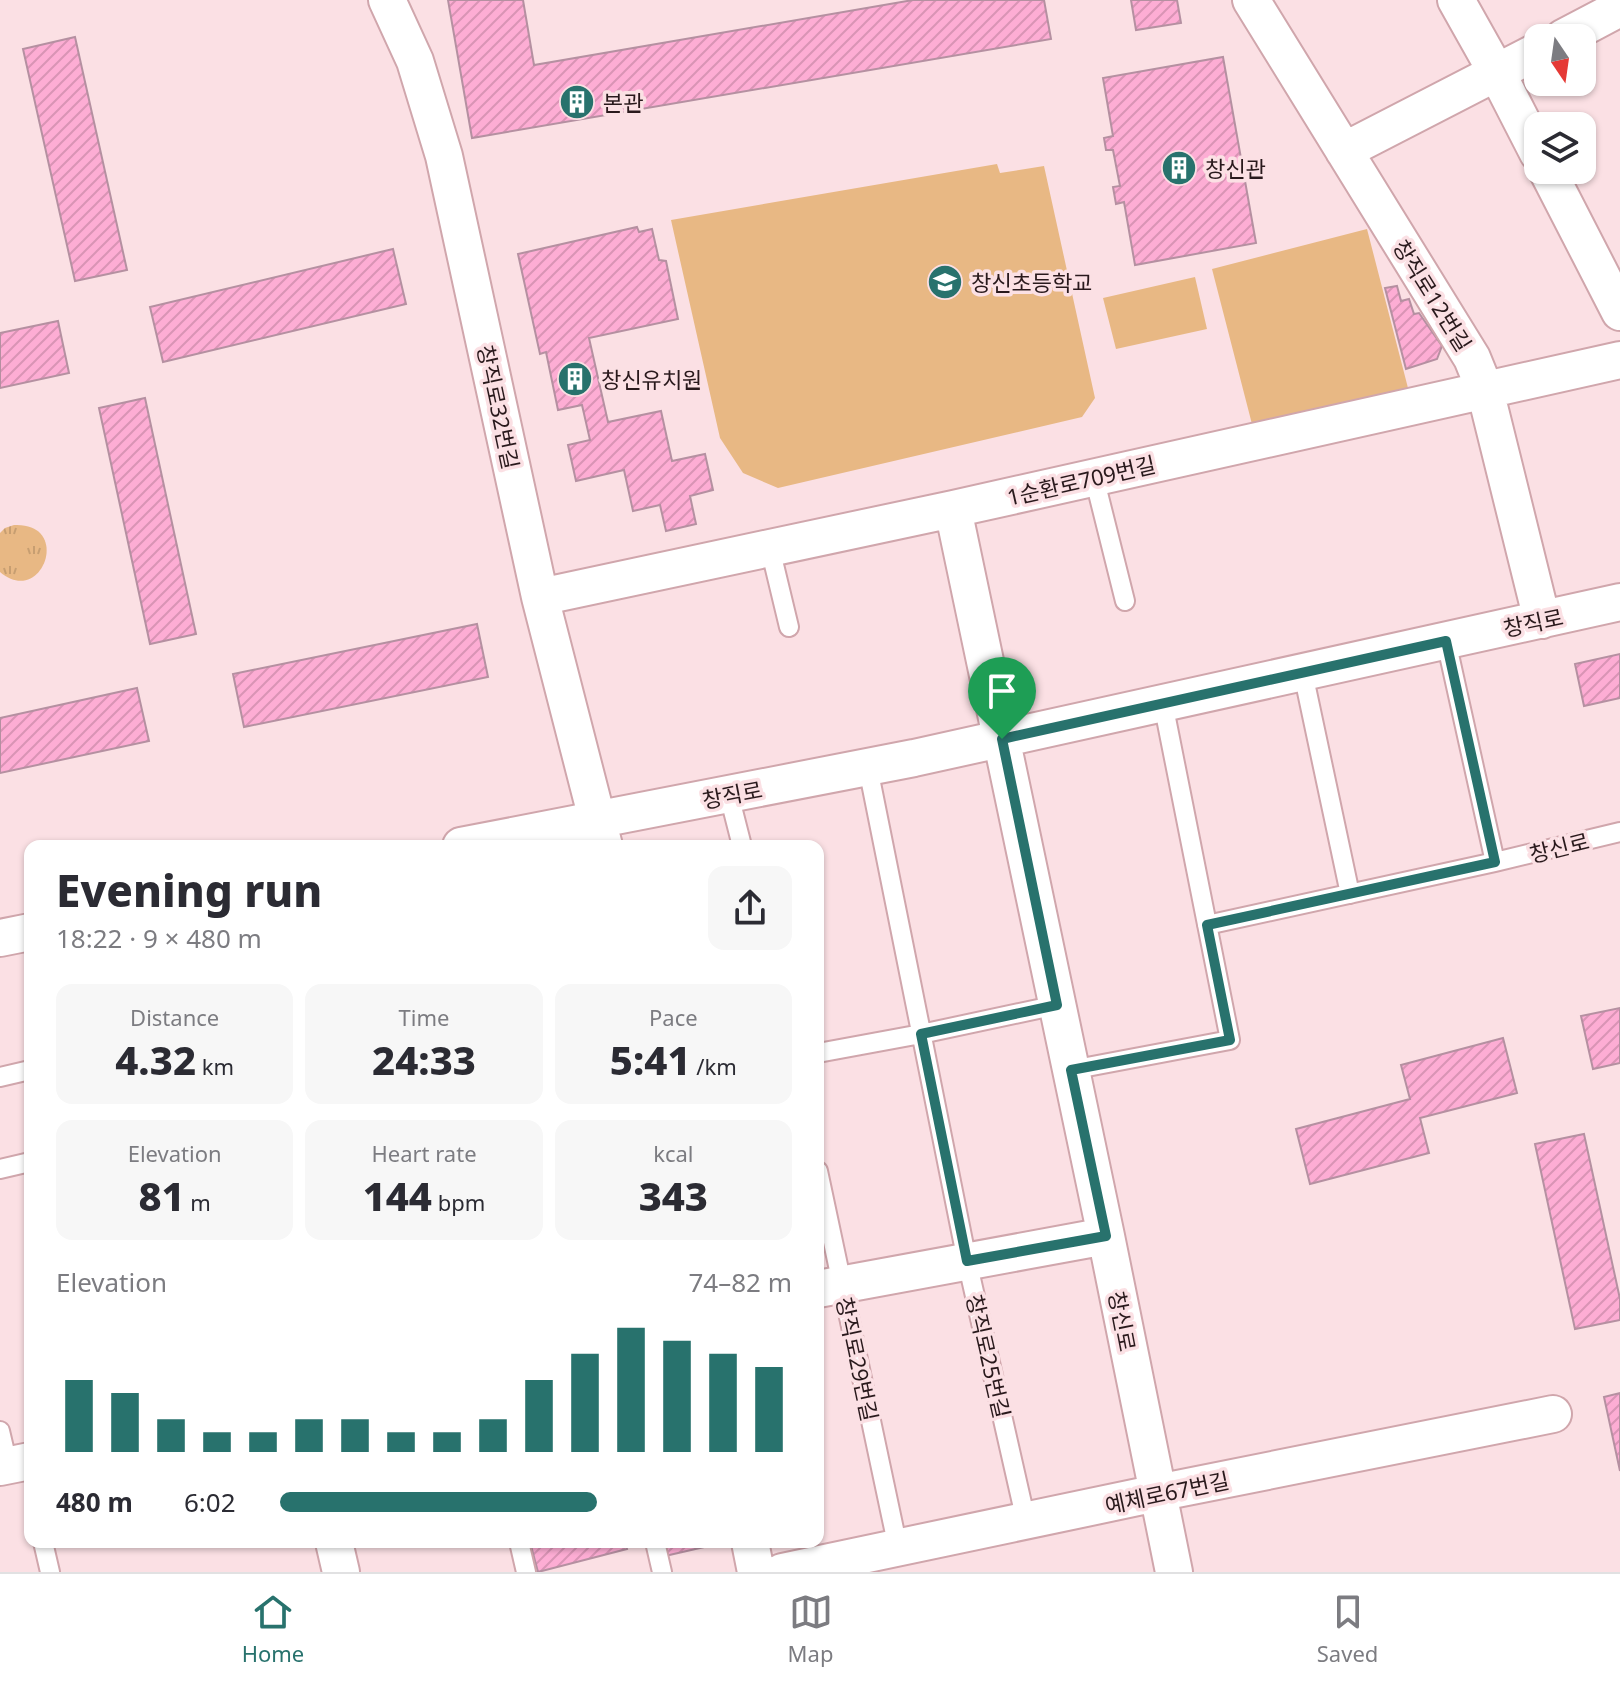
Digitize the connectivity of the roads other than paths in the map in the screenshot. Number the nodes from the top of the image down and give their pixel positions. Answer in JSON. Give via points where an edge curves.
{"nodes":[{"id":1,"x":387,"y":0,"type":"edge"},
{"id":2,"x":1251,"y":0,"type":"edge"},
{"id":3,"x":1456,"y":0,"type":"edge"},
{"id":4,"x":1620,"y":8,"type":"edge"},
{"id":5,"x":1590,"y":24,"type":"edge"},
{"id":6,"x":1524,"y":59,"type":"edge"},
{"id":7,"x":1497,"y":73,"type":"junction"},
{"id":8,"x":1524,"y":126,"type":"edge"},
{"id":9,"x":1344,"y":151,"type":"junction"},
{"id":10,"x":1554,"y":184,"type":"edge"},
{"id":11,"x":1620,"y":312,"type":"edge"},
{"id":12,"x":1620,"y":360,"type":"edge"},
{"id":13,"x":1485,"y":390,"type":"junction"},
{"id":14,"x":1094,"y":477,"type":"junction"},
{"id":15,"x":953,"y":509,"type":"junction"},
{"id":16,"x":770,"y":548,"type":"junction"},
{"id":17,"x":540,"y":597,"type":"junction"},
{"id":18,"x":1125,"y":601,"type":"dead end"},
{"id":19,"x":1620,"y":602,"type":"edge"},
{"id":20,"x":1542,"y":620,"type":"junction"},
{"id":21,"x":789,"y":627,"type":"dead end"},
{"id":22,"x":1446,"y":641,"type":"junction"},
{"id":23,"x":1303,"y":673,"type":"junction"},
{"id":24,"x":1163,"y":703,"type":"junction"},
{"id":25,"x":1002,"y":739,"type":"junction"},
{"id":26,"x":868,"y":768,"type":"junction"},
{"id":27,"x":729,"y":795,"type":"junction"},
{"id":28,"x":1620,"y":832,"type":"edge"},
{"id":29,"x":600,"y":833,"type":"edge"},
{"id":30,"x":527,"y":840,"type":"edge"},
{"id":31,"x":740,"y":840,"type":"edge"},
{"id":32,"x":1495,"y":862,"type":"junction"},
{"id":33,"x":1350,"y":894,"type":"junction"},
{"id":34,"x":1207,"y":925,"type":"junction"},
{"id":35,"x":24,"y":933,"type":"edge"},
{"id":36,"x":0,"y":938,"type":"edge"},
{"id":37,"x":1057,"y":1005,"type":"junction"},
{"id":38,"x":921,"y":1034,"type":"junction"},
{"id":39,"x":824,"y":1052,"type":"edge"},
{"id":40,"x":1071,"y":1070,"type":"junction"},
{"id":41,"x":24,"y":1071,"type":"edge"},
{"id":42,"x":0,"y":1077,"type":"edge"},
{"id":43,"x":24,"y":1163,"type":"edge"},
{"id":44,"x":0,"y":1169,"type":"edge"},
{"id":45,"x":824,"y":1228,"type":"edge"},
{"id":46,"x":1106,"y":1236,"type":"junction"},
{"id":47,"x":967,"y":1261,"type":"junction"},
{"id":48,"x":830,"y":1286,"type":"edge"},
{"id":49,"x":1553,"y":1414,"type":"dead end"},
{"id":50,"x":1157,"y":1493,"type":"junction"},
{"id":51,"x":1026,"y":1521,"type":"junction"},
{"id":52,"x":44,"y":1548,"type":"edge"},
{"id":53,"x":335,"y":1548,"type":"edge"},
{"id":54,"x":520,"y":1548,"type":"edge"},
{"id":55,"x":656,"y":1548,"type":"edge"},
{"id":56,"x":751,"y":1548,"type":"edge"},
{"id":57,"x":898,"y":1548,"type":"junction"},
{"id":58,"x":50,"y":1572,"type":"edge"},
{"id":59,"x":341,"y":1572,"type":"edge"},
{"id":60,"x":526,"y":1572,"type":"edge"},
{"id":61,"x":662,"y":1572,"type":"edge"},
{"id":62,"x":756,"y":1572,"type":"edge"},
{"id":63,"x":782,"y":1572,"type":"edge"},
{"id":64,"x":1174,"y":1572,"type":"edge"}],
"edges":[{"from":1,"to":17,"type":"street","name":"창직로32번길","via":[[415,61],[444,156]]},
{"from":2,"to":9,"type":"street","name":"창직로12번길"},
{"from":3,"to":7,"type":"street"},
{"from":4,"to":5,"type":"street"},
{"from":6,"to":7,"type":"street"},
{"from":7,"to":8,"type":"street"},
{"from":7,"to":9,"type":"street"},
{"from":9,"to":13,"type":"street","name":"창직로12번길","via":[[1472,358]]},
{"from":10,"to":11,"type":"street"},
{"from":12,"to":13,"type":"street","name":"1순환로709번길"},
{"from":13,"to":14,"type":"street","name":"1순환로709번길"},
{"from":13,"to":20,"type":"street","name":"창직로12번길"},
{"from":14,"to":15,"type":"street","name":"1순환로709번길"},
{"from":14,"to":18,"type":"lane"},
{"from":15,"to":16,"type":"street","name":"1순환로709번길"},
{"from":15,"to":25,"type":"street"},
{"from":16,"to":17,"type":"street","name":"1순환로709번길"},
{"from":16,"to":21,"type":"lane"},
{"from":17,"to":29,"type":"street","name":"창직로32번길"},
{"from":19,"to":20,"type":"street","name":"창직로"},
{"from":20,"to":22,"type":"street","name":"창직로"},
{"from":22,"to":23,"type":"street","name":"창직로"},
{"from":22,"to":32,"type":"lane"},
{"from":23,"to":24,"type":"street","name":"창직로"},
{"from":23,"to":33,"type":"lane"},
{"from":24,"to":25,"type":"street","name":"창직로"},
{"from":24,"to":34,"type":"lane"},
{"from":25,"to":26,"type":"street","name":"창직로"},
{"from":25,"to":37,"type":"street","name":"창신로"},
{"from":26,"to":27,"type":"street","name":"창직로"},
{"from":26,"to":38,"type":"lane","name":"창직로25번길"},
{"from":27,"to":29,"type":"street","name":"창직로"},
{"from":27,"to":31,"type":"lane"},
{"from":28,"to":32,"type":"lane","name":"창신로"},
{"from":29,"to":30,"type":"street","name":"창직로"},
{"from":32,"to":33,"type":"lane","name":"창신로"},
{"from":33,"to":34,"type":"lane","name":"창신로"},
{"from":34,"to":40,"type":"lane","via":[[1230,1040]]},
{"from":35,"to":36,"type":"street"},
{"from":37,"to":38,"type":"lane"},
{"from":37,"to":40,"type":"street","name":"창신로"},
{"from":38,"to":39,"type":"lane"},
{"from":38,"to":47,"type":"lane","name":"창직로25번길"},
{"from":40,"to":46,"type":"street","name":"창신로"},
{"from":41,"to":42,"type":"lane"},
{"from":43,"to":44,"type":"lane"},
{"from":45,"to":48,"type":"lane","name":"창직로29번길"},
{"from":46,"to":47,"type":"street"},
{"from":46,"to":50,"type":"street","name":"창신로"},
{"from":47,"to":48,"type":"street"},
{"from":47,"to":51,"type":"lane","name":"창직로25번길"},
{"from":48,"to":57,"type":"lane","name":"창직로29번길"},
{"from":49,"to":50,"type":"street","name":"예체로67번길"},
{"from":50,"to":51,"type":"street","name":"예체로67번길"},
{"from":50,"to":64,"type":"street","name":"창신로"},
{"from":51,"to":57,"type":"street","name":"예체로67번길"},
{"from":52,"to":58,"type":"lane"},
{"from":53,"to":59,"type":"street"},
{"from":54,"to":60,"type":"lane"},
{"from":55,"to":61,"type":"lane"},
{"from":56,"to":62,"type":"street"},
{"from":57,"to":63,"type":"street","name":"예체로67번길"}]}
